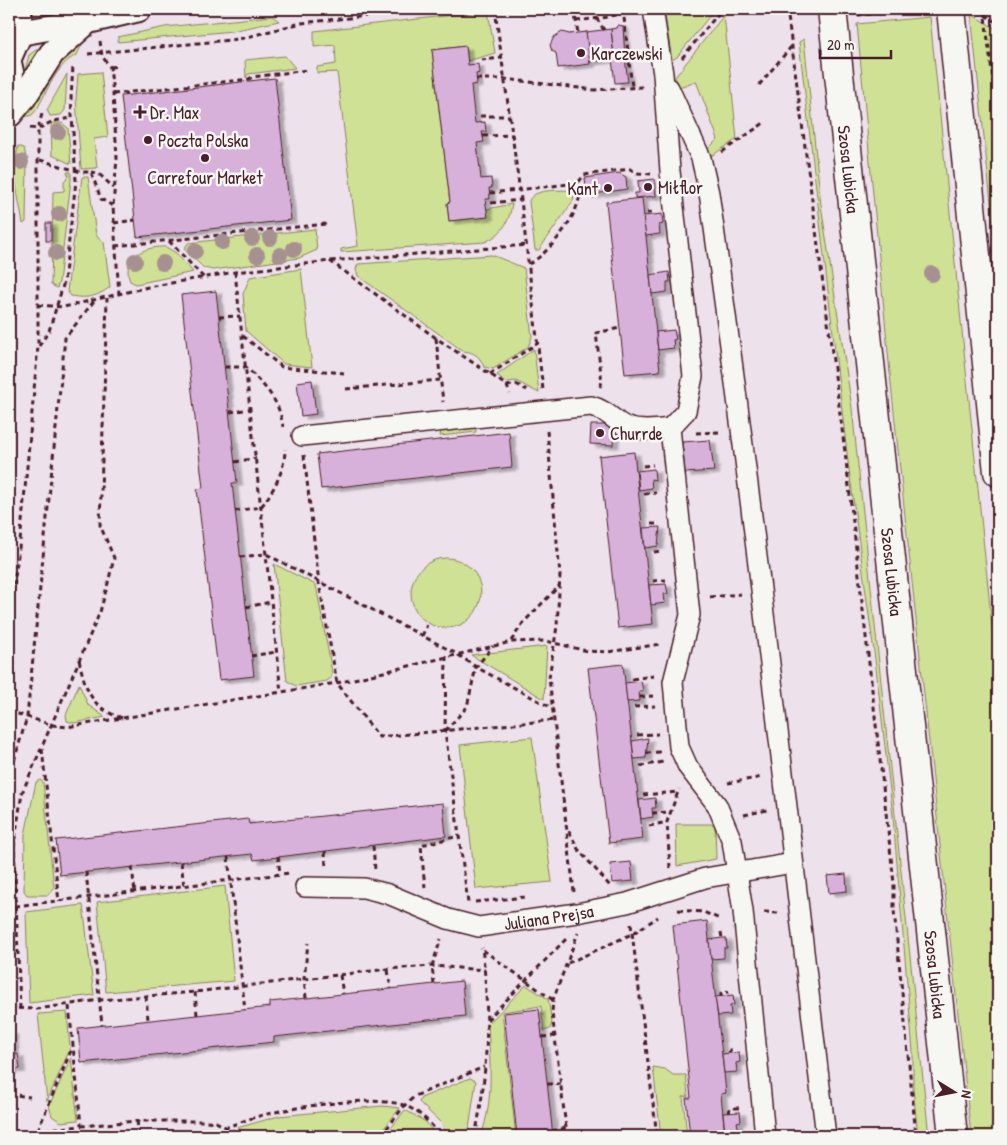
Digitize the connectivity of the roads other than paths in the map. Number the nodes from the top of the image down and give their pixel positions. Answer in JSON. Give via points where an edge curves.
{"nodes":[{"id":1,"x":19,"y":9,"type":"edge"},
{"id":2,"x":139,"y":9,"type":"edge"},
{"id":3,"x":653,"y":9,"type":"edge"},
{"id":4,"x":951,"y":9,"type":"edge"},
{"id":5,"x":843,"y":12,"type":"edge"},
{"id":6,"x":88,"y":21,"type":"junction"},
{"id":7,"x":20,"y":33,"type":"junction"},
{"id":8,"x":9,"y":58,"type":"edge"},
{"id":9,"x":9,"y":63,"type":"edge"},
{"id":10,"x":664,"y":81,"type":"junction"},
{"id":11,"x":9,"y":106,"type":"edge"},
{"id":12,"x":670,"y":431,"type":"junction"},
{"id":13,"x":302,"y":436,"type":"road end"},
{"id":14,"x":998,"y":472,"type":"edge"},
{"id":15,"x":793,"y":864,"type":"junction"},
{"id":16,"x":737,"y":873,"type":"junction"},
{"id":17,"x":300,"y":880,"type":"road end"},
{"id":18,"x":765,"y":1136,"type":"edge"},
{"id":19,"x":826,"y":1136,"type":"edge"},
{"id":20,"x":953,"y":1136,"type":"edge"}],
"edges":[{"from":1,"to":7,"type":"street"},
{"from":2,"to":6,"type":"street"},
{"from":3,"to":10,"type":"street"},
{"from":4,"to":14,"type":"main road"},
{"from":5,"to":20,"type":"main road","name":"Szosa Lubicka"},
{"from":6,"to":7,"type":"street"},
{"from":6,"to":11,"type":"street","via":[[52,53],[24,97]]},
{"from":7,"to":8,"type":"street"},
{"from":9,"to":11,"type":"street"},
{"from":10,"to":12,"type":"street","via":[[670,171],[693,376],[686,410]]},
{"from":10,"to":15,"type":"street","via":[[702,165],[709,193],[763,593]]},
{"from":12,"to":13,"type":"street","via":[[627,426],[602,409],[591,406]]},
{"from":12,"to":16,"type":"street","via":[[690,623],[673,682],[679,747],[688,767],[724,819],[732,841]]},
{"from":15,"to":16,"type":"street","name":"Juliana Prejsa"},
{"from":15,"to":19,"type":"street"},
{"from":16,"to":17,"type":"street","name":"Juliana Prejsa","via":[[671,887],[627,903],[479,927],[448,919],[388,894]]},
{"from":16,"to":18,"type":"street"}]}
